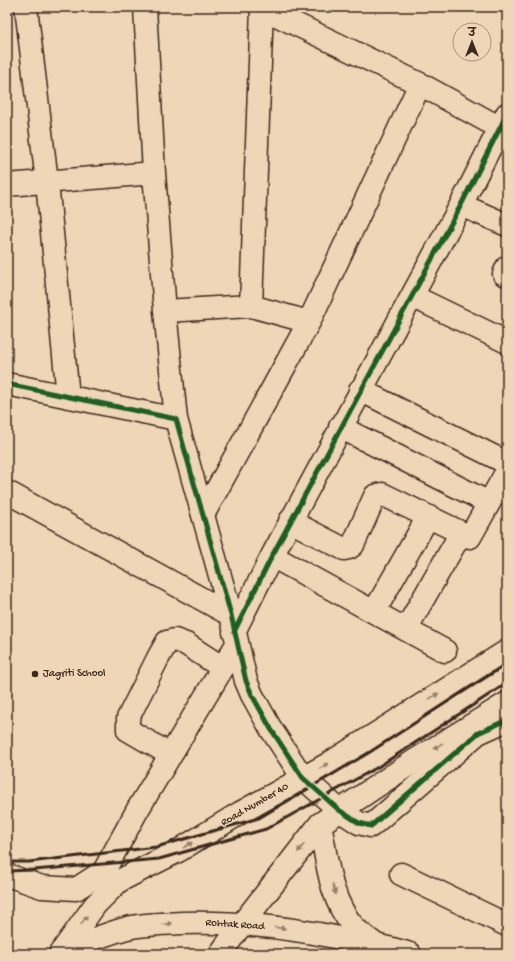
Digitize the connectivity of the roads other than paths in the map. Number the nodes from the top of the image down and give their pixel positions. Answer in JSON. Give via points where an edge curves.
{"nodes":[{"id":1,"x":26,"y":7,"type":"edge"},
{"id":2,"x":145,"y":7,"type":"edge"},
{"id":3,"x":261,"y":7,"type":"edge"},
{"id":4,"x":420,"y":84,"type":"junction"},
{"id":5,"x":503,"y":121,"type":"edge"},
{"id":6,"x":154,"y":173,"type":"junction"},
{"id":7,"x":47,"y":182,"type":"junction"},
{"id":8,"x":7,"y":185,"type":"edge"},
{"id":9,"x":461,"y":205,"type":"junction"},
{"id":10,"x":507,"y":225,"type":"edge"},
{"id":11,"x":412,"y":296,"type":"junction"},
{"id":12,"x":251,"y":306,"type":"junction"},
{"id":13,"x":165,"y":311,"type":"junction"},
{"id":14,"x":309,"y":322,"type":"junction"},
{"id":15,"x":507,"y":342,"type":"edge"},
{"id":16,"x":7,"y":384,"type":"edge"},
{"id":17,"x":360,"y":390,"type":"junction"},
{"id":18,"x":68,"y":397,"type":"junction"},
{"id":19,"x":176,"y":419,"type":"junction"},
{"id":20,"x":340,"y":428,"type":"junction"},
{"id":21,"x":507,"y":463,"type":"edge"},
{"id":22,"x":507,"y":471,"type":"edge"},
{"id":23,"x":7,"y":492,"type":"edge"},
{"id":24,"x":489,"y":503,"type":"junction"},
{"id":25,"x":203,"y":515,"type":"junction"},
{"id":26,"x":428,"y":517,"type":"junction"},
{"id":27,"x":290,"y":521,"type":"junction"},
{"id":28,"x":461,"y":533,"type":"junction"},
{"id":29,"x":272,"y":556,"type":"junction"},
{"id":30,"x":374,"y":612,"type":"junction"},
{"id":31,"x":234,"y":630,"type":"junction"},
{"id":32,"x":406,"y":630,"type":"junction"},
{"id":33,"x":445,"y":651,"type":"dead end"},
{"id":34,"x":507,"y":651,"type":"edge"},
{"id":35,"x":223,"y":668,"type":"junction"},
{"id":36,"x":507,"y":703,"type":"edge"},
{"id":37,"x":507,"y":720,"type":"edge"},
{"id":38,"x":171,"y":755,"type":"junction"},
{"id":39,"x":303,"y":778,"type":"junction"},
{"id":40,"x":339,"y":810,"type":"junction"},
{"id":41,"x":320,"y":824,"type":"junction"},
{"id":42,"x":401,"y":874,"type":"dead end"},
{"id":43,"x":7,"y":876,"type":"edge"},
{"id":44,"x":242,"y":924,"type":"junction"},
{"id":45,"x":507,"y":925,"type":"edge"},
{"id":46,"x":128,"y":928,"type":"junction"},
{"id":47,"x":376,"y":945,"type":"junction"},
{"id":48,"x":61,"y":953,"type":"edge"},
{"id":49,"x":100,"y":954,"type":"edge"},
{"id":50,"x":220,"y":954,"type":"edge"},
{"id":51,"x":410,"y":954,"type":"edge"}],
"edges":[{"from":1,"to":7,"type":"street"},
{"from":2,"to":6,"type":"street"},
{"from":3,"to":4,"type":"street"},
{"from":3,"to":12,"type":"street"},
{"from":4,"to":5,"type":"street"},
{"from":4,"to":14,"type":"street"},
{"from":5,"to":9,"type":"street"},
{"from":6,"to":7,"type":"street"},
{"from":6,"to":13,"type":"street"},
{"from":7,"to":8,"type":"street"},
{"from":7,"to":18,"type":"street"},
{"from":9,"to":10,"type":"street"},
{"from":9,"to":11,"type":"street"},
{"from":11,"to":15,"type":"street"},
{"from":11,"to":17,"type":"street"},
{"from":12,"to":13,"type":"street"},
{"from":12,"to":14,"type":"street"},
{"from":13,"to":19,"type":"street"},
{"from":14,"to":25,"type":"street"},
{"from":16,"to":18,"type":"street"},
{"from":17,"to":20,"type":"street"},
{"from":17,"to":21,"type":"street"},
{"from":18,"to":19,"type":"street"},
{"from":19,"to":25,"type":"street"},
{"from":20,"to":24,"type":"street"},
{"from":20,"to":27,"type":"street"},
{"from":22,"to":24,"type":"street"},
{"from":23,"to":31,"type":"street"},
{"from":24,"to":28,"type":"street","via":[[470,538]]},
{"from":25,"to":31,"type":"street"},
{"from":26,"to":27,"type":"street","via":[[382,494],[375,496],[353,545],[344,549]]},
{"from":26,"to":28,"type":"street"},
{"from":26,"to":30,"type":"street"},
{"from":27,"to":29,"type":"street"},
{"from":28,"to":32,"type":"street"},
{"from":29,"to":30,"type":"street"},
{"from":29,"to":31,"type":"street"},
{"from":30,"to":32,"type":"street"},
{"from":31,"to":35,"type":"street"},
{"from":31,"to":39,"type":"street","via":[[246,681],[252,695]]},
{"from":32,"to":33,"type":"street"},
{"from":39,"to":34,"type":"street","name":"Road Number 40","one_way":true},
{"from":35,"to":38,"type":"street"},
{"from":35,"to":38,"type":"street","via":[[186,644],[175,640],[167,642],[128,718],[128,730]]},
{"from":36,"to":40,"type":"street","one_way":true},
{"from":37,"to":40,"type":"street","via":[[478,733],[372,826],[359,823]]},
{"from":38,"to":43,"type":"street","via":[[104,871],[76,889],[42,887]]},
{"from":39,"to":40,"type":"street"},
{"from":48,"to":39,"type":"street","name":"Road Number 40","one_way":true,"via":[[95,905],[119,881],[178,851]]},
{"from":40,"to":41,"type":"street"},
{"from":41,"to":44,"type":"street","one_way":true},
{"from":41,"to":47,"type":"street","one_way":true,"via":[[331,878],[340,906],[354,927]]},
{"from":42,"to":45,"type":"street"},
{"from":46,"to":44,"type":"street","name":"Rohtak Road","one_way":true,"via":[[172,923]]},
{"from":44,"to":47,"type":"street","name":"Rohtak Road","one_way":true,"via":[[322,934]]},
{"from":44,"to":50,"type":"street"},
{"from":46,"to":48,"type":"street","name":"Rohtak Road"},
{"from":46,"to":49,"type":"street"},
{"from":47,"to":51,"type":"street","name":"Rohtak Road"}]}
